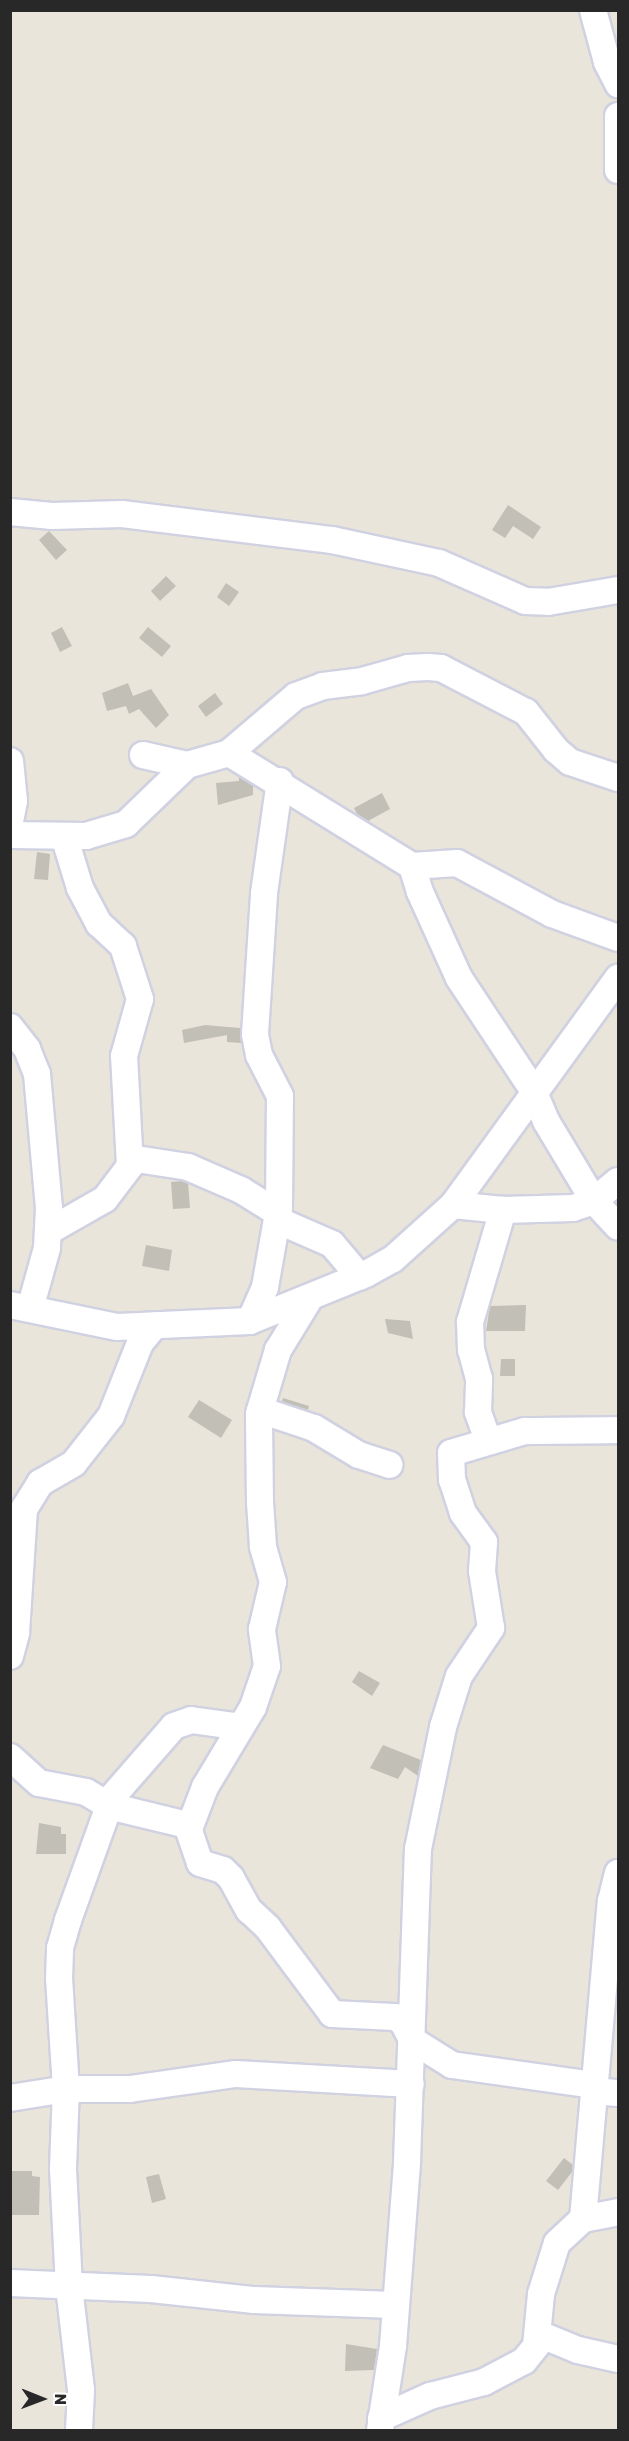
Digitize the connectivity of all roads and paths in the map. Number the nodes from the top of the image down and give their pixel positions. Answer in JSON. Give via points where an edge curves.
{"nodes":[{"id":1,"x":593,"y":10,"type":"edge"},
{"id":2,"x":618,"y":84,"type":"edge"},
{"id":3,"x":618,"y":116,"type":"edge"},
{"id":4,"x":618,"y":170,"type":"edge"},
{"id":5,"x":10,"y":512,"type":"edge"},
{"id":6,"x":618,"y":590,"type":"edge"},
{"id":7,"x":229,"y":753,"type":"junction"},
{"id":8,"x":143,"y":755,"type":"dead end"},
{"id":9,"x":10,"y":761,"type":"edge"},
{"id":10,"x":187,"y":765,"type":"junction"},
{"id":11,"x":618,"y":777,"type":"edge"},
{"id":12,"x":280,"y":781,"type":"junction"},
{"id":13,"x":10,"y":822,"type":"edge"},
{"id":14,"x":10,"y":835,"type":"edge"},
{"id":15,"x":64,"y":836,"type":"junction"},
{"id":16,"x":412,"y":866,"type":"junction"},
{"id":17,"x":618,"y":938,"type":"edge"},
{"id":18,"x":618,"y":978,"type":"edge"},
{"id":19,"x":10,"y":1027,"type":"edge"},
{"id":20,"x":533,"y":1090,"type":"junction"},
{"id":21,"x":130,"y":1158,"type":"junction"},
{"id":22,"x":618,"y":1181,"type":"edge"},
{"id":23,"x":594,"y":1201,"type":"junction"},
{"id":24,"x":453,"y":1205,"type":"junction"},
{"id":25,"x":503,"y":1210,"type":"junction"},
{"id":26,"x":278,"y":1216,"type":"junction"},
{"id":27,"x":618,"y":1227,"type":"edge"},
{"id":28,"x":49,"y":1231,"type":"junction"},
{"id":29,"x":360,"y":1277,"type":"junction"},
{"id":30,"x":308,"y":1300,"type":"junction"},
{"id":31,"x":18,"y":1308,"type":"edge"},
{"id":32,"x":250,"y":1321,"type":"junction"},
{"id":33,"x":155,"y":1325,"type":"junction"},
{"id":34,"x":260,"y":1410,"type":"junction"},
{"id":35,"x":618,"y":1431,"type":"edge"},
{"id":36,"x":488,"y":1440,"type":"junction"},
{"id":37,"x":389,"y":1465,"type":"dead end"},
{"id":38,"x":10,"y":1656,"type":"edge"},
{"id":39,"x":241,"y":1726,"type":"junction"},
{"id":40,"x":10,"y":1757,"type":"edge"},
{"id":41,"x":107,"y":1805,"type":"junction"},
{"id":42,"x":189,"y":1829,"type":"junction"},
{"id":43,"x":618,"y":1873,"type":"edge"},
{"id":44,"x":412,"y":2040,"type":"junction"},
{"id":45,"x":411,"y":2084,"type":"junction"},
{"id":46,"x":66,"y":2089,"type":"junction"},
{"id":47,"x":602,"y":2089,"type":"edge"},
{"id":48,"x":10,"y":2098,"type":"edge"},
{"id":49,"x":618,"y":2212,"type":"edge"},
{"id":50,"x":583,"y":2219,"type":"junction"},
{"id":51,"x":10,"y":2283,"type":"edge"},
{"id":52,"x":69,"y":2287,"type":"junction"},
{"id":53,"x":394,"y":2305,"type":"junction"},
{"id":54,"x":539,"y":2334,"type":"junction"},
{"id":55,"x":618,"y":2359,"type":"edge"},
{"id":56,"x":381,"y":2424,"type":"edge"},
{"id":57,"x":79,"y":2430,"type":"edge"}],
"edges":[{"from":1,"to":2,"type":"street","via":[[607,62]]},
{"from":3,"to":4,"type":"street"},
{"from":5,"to":6,"type":"street","via":[[52,516],[122,514],[332,540],[439,563],[525,601],[548,602]]},
{"from":7,"to":10,"type":"street"},
{"from":7,"to":11,"type":"street","via":[[296,696],[322,686],[428,667],[441,668],[526,712],[555,750],[570,762]]},
{"from":7,"to":12,"type":"street"},
{"from":8,"to":10,"type":"street"},
{"from":9,"to":13,"type":"street","via":[[14,784]]},
{"from":10,"to":15,"type":"street","via":[[126,824],[86,836]]},
{"from":12,"to":16,"type":"street"},
{"from":12,"to":26,"type":"street","via":[[264,893],[255,1034],[259,1055],[280,1096]]},
{"from":14,"to":15,"type":"street"},
{"from":15,"to":21,"type":"street","via":[[84,896],[99,924],[123,946],[139,991],[140,1008],[124,1056]]},
{"from":16,"to":17,"type":"street","via":[[457,863],[552,914]]},
{"from":16,"to":20,"type":"street","via":[[459,978]]},
{"from":18,"to":20,"type":"street"},
{"from":19,"to":28,"type":"street","via":[[27,1049],[37,1074]]},
{"from":20,"to":23,"type":"street","via":[[546,1121]]},
{"from":20,"to":24,"type":"street"},
{"from":21,"to":26,"type":"street","via":[[188,1167],[241,1190]]},
{"from":21,"to":28,"type":"street","via":[[122,1181],[105,1199]]},
{"from":22,"to":23,"type":"street"},
{"from":23,"to":25,"type":"street","via":[[556,1210]]},
{"from":23,"to":27,"type":"street"},
{"from":24,"to":25,"type":"street"},
{"from":24,"to":29,"type":"street","via":[[393,1259]]},
{"from":25,"to":36,"type":"street","via":[[470,1322],[471,1350],[479,1378],[478,1412]]},
{"from":26,"to":29,"type":"street","via":[[332,1244]]},
{"from":26,"to":32,"type":"street","via":[[265,1287]]},
{"from":28,"to":31,"type":"street"},
{"from":29,"to":30,"type":"street"},
{"from":30,"to":32,"type":"street"},
{"from":30,"to":34,"type":"street","via":[[278,1350]]},
{"from":31,"to":33,"type":"street","via":[[117,1327]]},
{"from":32,"to":33,"type":"street"},
{"from":33,"to":38,"type":"street","via":[[140,1342],[111,1416],[74,1463],[40,1483],[24,1509],[16,1633]]},
{"from":34,"to":37,"type":"street","via":[[314,1428],[359,1455]]},
{"from":34,"to":39,"type":"street","via":[[263,1546],[273,1582],[262,1629],[267,1666]]},
{"from":35,"to":36,"type":"street","via":[[525,1431]]},
{"from":36,"to":44,"type":"street","via":[[451,1453],[452,1480],[460,1507],[483,1540],[482,1571],[491,1628],[459,1676],[443,1727],[418,1850]]},
{"from":39,"to":41,"type":"street","via":[[191,1720],[174,1726]]},
{"from":39,"to":42,"type":"street","via":[[205,1787]]},
{"from":40,"to":41,"type":"street","via":[[39,1783],[86,1792]]},
{"from":41,"to":42,"type":"street","via":[[184,1824]]},
{"from":41,"to":46,"type":"street","via":[[60,1948]]},
{"from":42,"to":44,"type":"street","via":[[200,1863],[223,1870],[231,1878],[249,1910],[268,1928],[329,2012],[395,2017],[403,2022]]},
{"from":43,"to":47,"type":"street","via":[[611,1901]]},
{"from":44,"to":45,"type":"street"},
{"from":44,"to":47,"type":"street","via":[[452,2066]]},
{"from":45,"to":46,"type":"street","via":[[236,2074],[130,2089]]},
{"from":45,"to":53,"type":"street"},
{"from":46,"to":48,"type":"street"},
{"from":46,"to":52,"type":"street","via":[[63,2169]]},
{"from":47,"to":50,"type":"street"},
{"from":49,"to":50,"type":"street"},
{"from":50,"to":54,"type":"street","via":[[563,2235],[549,2257],[541,2294]]},
{"from":51,"to":52,"type":"street"},
{"from":52,"to":53,"type":"street"},
{"from":52,"to":57,"type":"street","via":[[81,2390]]},
{"from":53,"to":56,"type":"street","via":[[393,2346]]},
{"from":54,"to":55,"type":"street","via":[[578,2350]]},
{"from":54,"to":56,"type":"street","via":[[532,2354],[501,2374],[430,2396]]}]}
